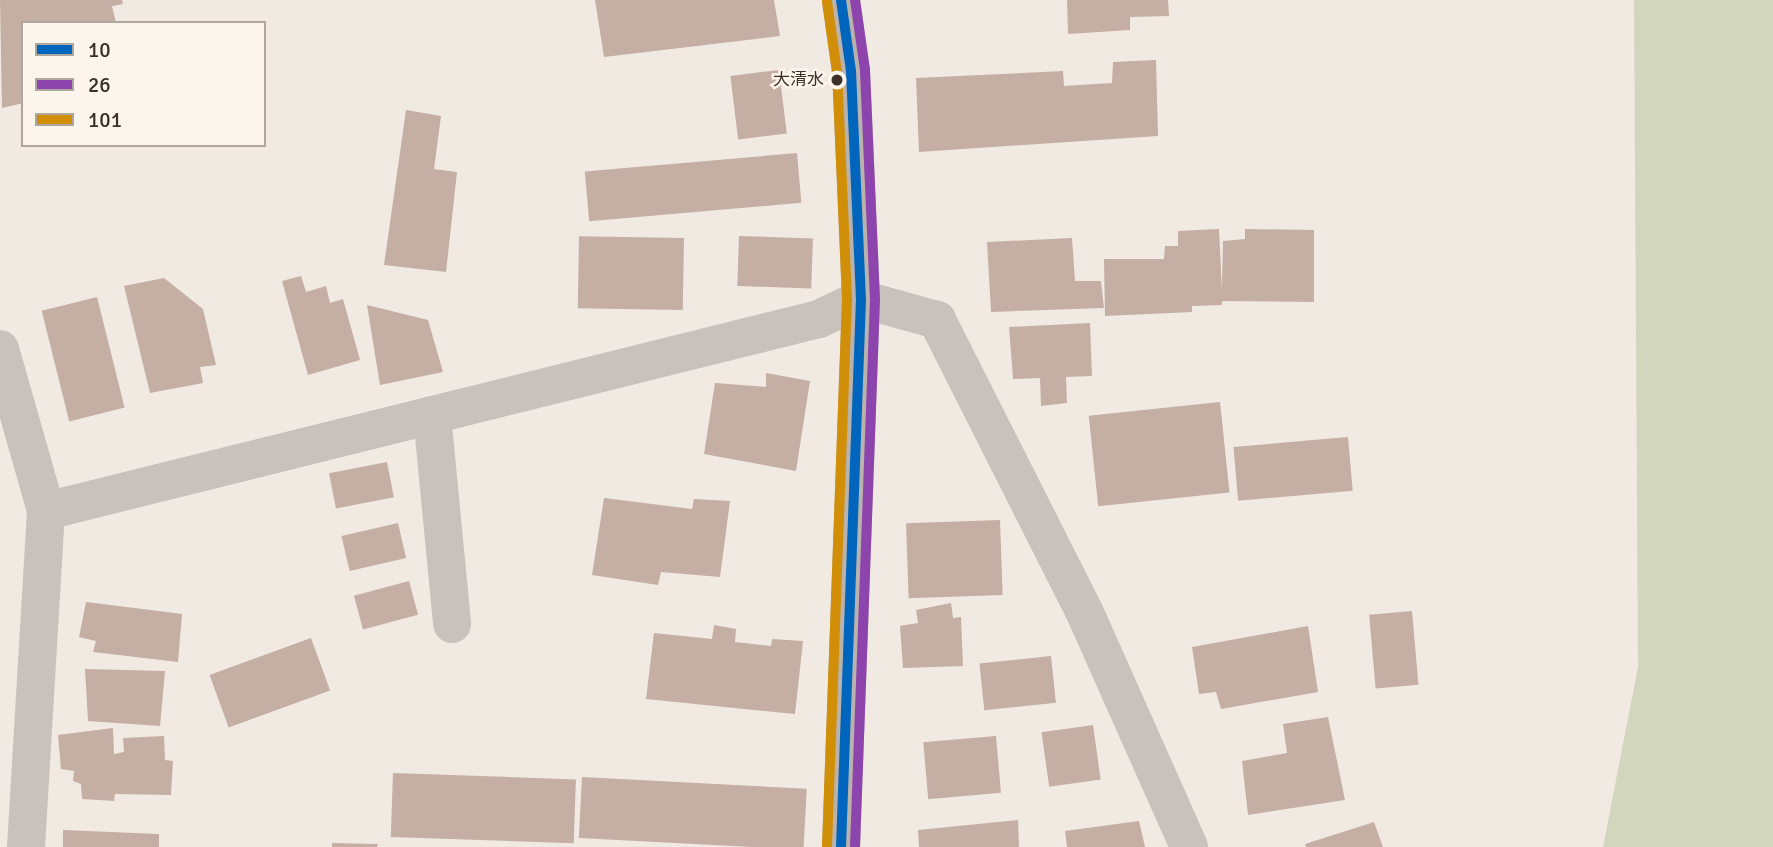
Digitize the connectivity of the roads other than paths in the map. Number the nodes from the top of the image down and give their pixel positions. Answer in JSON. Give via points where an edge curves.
{"nodes":[{"id":1,"x":841,"y":0,"type":"edge"},
{"id":2,"x":861,"y":299,"type":"junction"},
{"id":3,"x":0,"y":349,"type":"edge"},
{"id":4,"x":432,"y":415,"type":"junction"},
{"id":5,"x":46,"y":511,"type":"junction"},
{"id":6,"x":452,"y":624,"type":"dead end"},
{"id":7,"x":26,"y":847,"type":"edge"},
{"id":8,"x":841,"y":847,"type":"edge"},
{"id":9,"x":1189,"y":847,"type":"edge"}],
"edges":[{"from":1,"to":2,"type":"main road","via":[[851,71]]},
{"from":2,"to":4,"type":"street","via":[[819,319]]},
{"from":2,"to":8,"type":"main road"},
{"from":2,"to":9,"type":"street","via":[[937,320],[1085,613]]},
{"from":3,"to":5,"type":"street"},
{"from":4,"to":5,"type":"street"},
{"from":4,"to":6,"type":"street"},
{"from":5,"to":7,"type":"street"}]}
